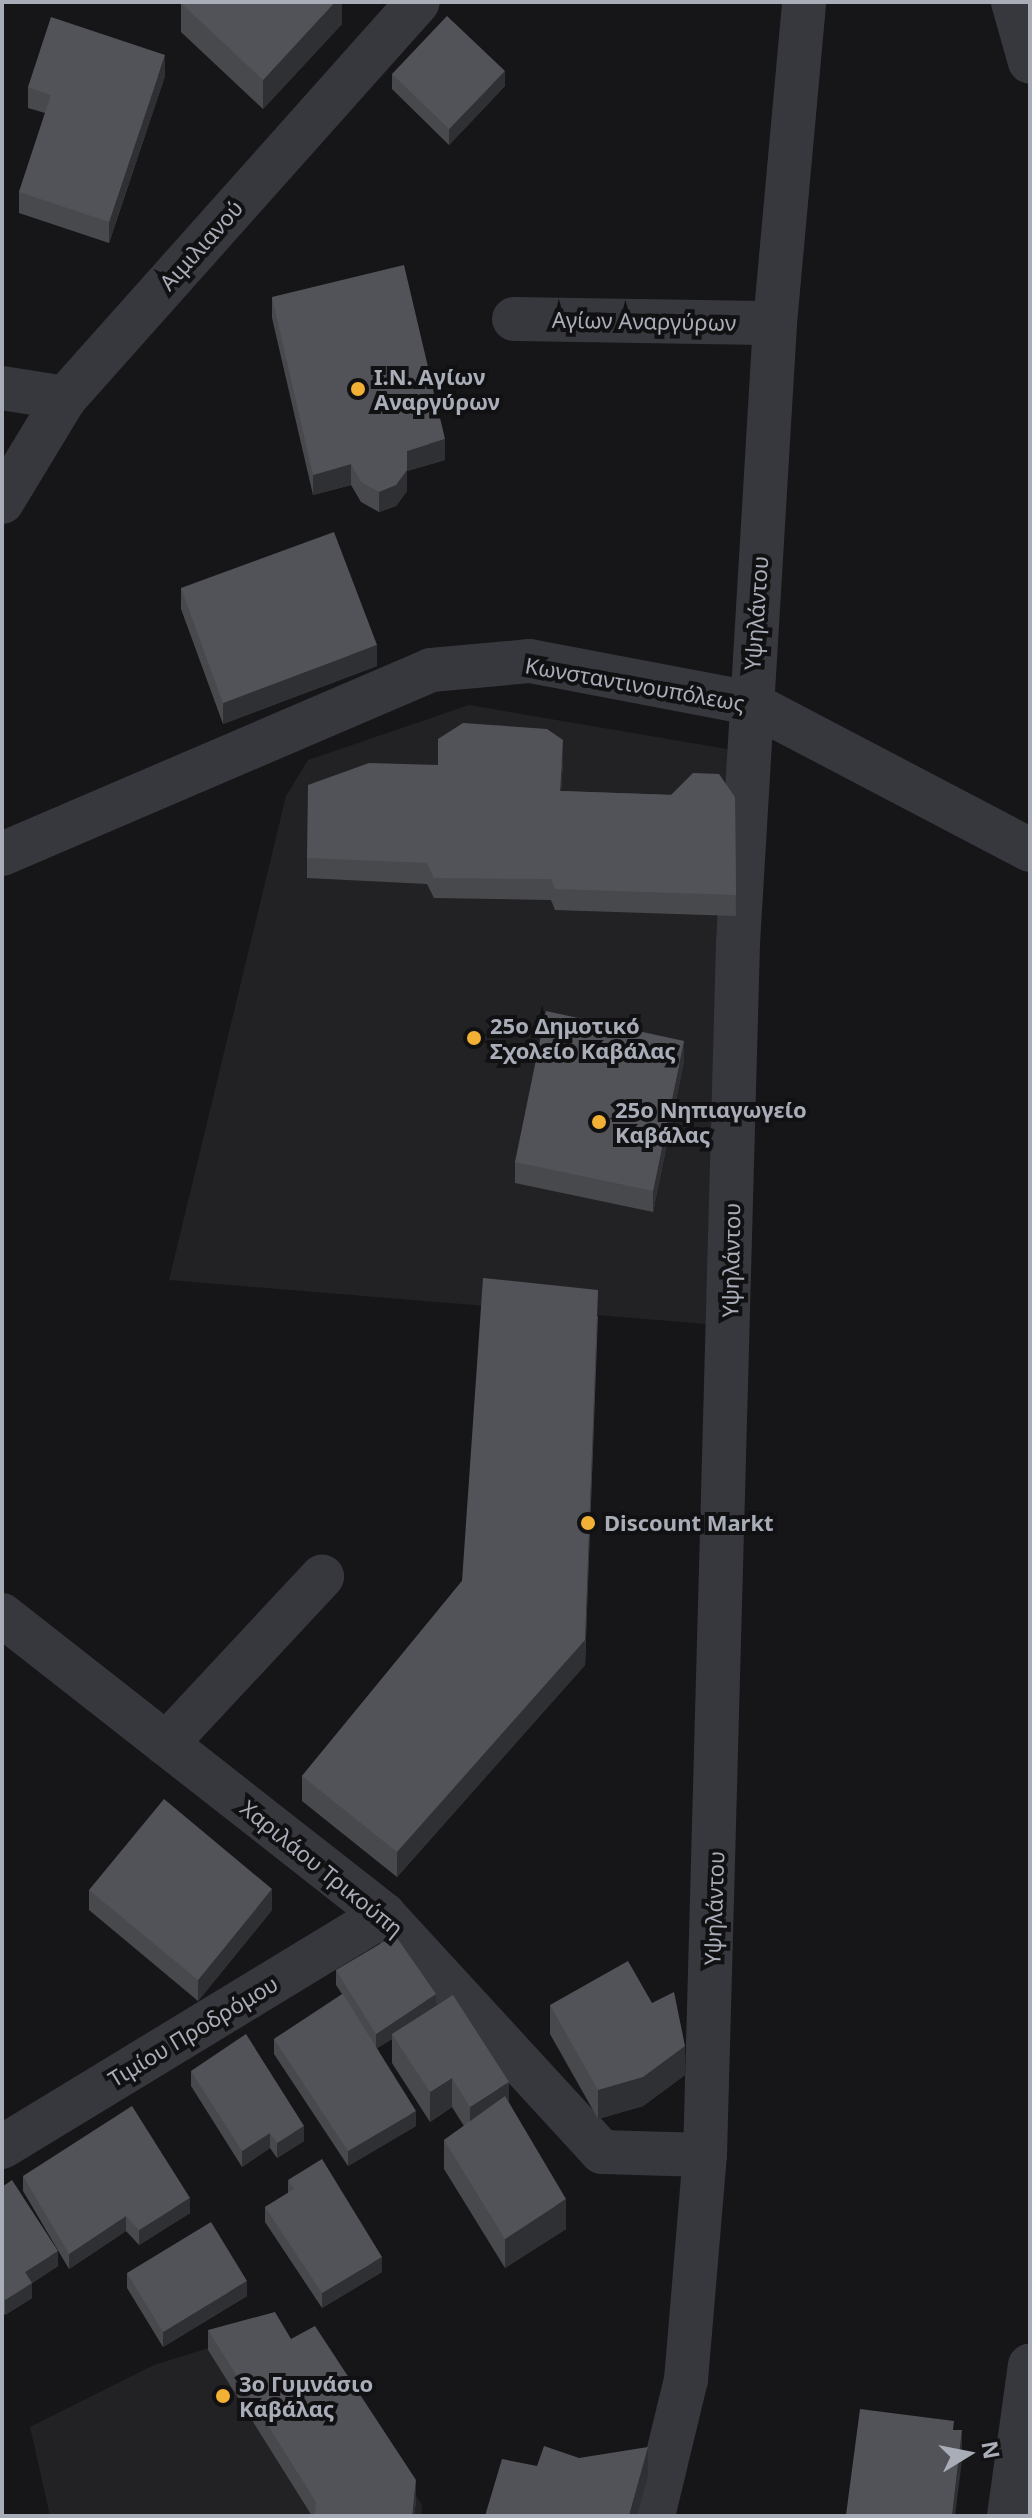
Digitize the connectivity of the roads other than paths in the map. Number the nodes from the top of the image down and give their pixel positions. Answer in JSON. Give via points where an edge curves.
{"nodes":[{"id":1,"x":418,"y":2,"type":"edge"},
{"id":2,"x":804,"y":2,"type":"edge"},
{"id":3,"x":1013,"y":2,"type":"edge"},
{"id":4,"x":1030,"y":62,"type":"edge"},
{"id":5,"x":514,"y":319,"type":"dead end"},
{"id":6,"x":775,"y":323,"type":"junction"},
{"id":7,"x":2,"y":388,"type":"edge"},
{"id":8,"x":65,"y":398,"type":"junction"},
{"id":9,"x":2,"y":502,"type":"edge"},
{"id":10,"x":750,"y":703,"type":"junction"},
{"id":11,"x":1030,"y":850,"type":"edge"},
{"id":12,"x":2,"y":854,"type":"edge"},
{"id":13,"x":322,"y":1577,"type":"dead end"},
{"id":14,"x":2,"y":1615,"type":"edge"},
{"id":15,"x":166,"y":1744,"type":"junction"},
{"id":16,"x":384,"y":1915,"type":"junction"},
{"id":17,"x":2,"y":2147,"type":"edge"},
{"id":18,"x":705,"y":2155,"type":"junction"},
{"id":19,"x":1029,"y":2380,"type":"edge"},
{"id":20,"x":653,"y":2516,"type":"edge"},
{"id":21,"x":1009,"y":2516,"type":"edge"}],
"edges":[{"from":1,"to":8,"type":"street","name":"Αιμιλιανού"},
{"from":2,"to":6,"type":"street","name":"Υψηλάντου"},
{"from":3,"to":4,"type":"street"},
{"from":5,"to":6,"type":"street","name":"Αγίων Αναργύρων"},
{"from":6,"to":10,"type":"street","name":"Υψηλάντου"},
{"from":7,"to":8,"type":"street"},
{"from":8,"to":9,"type":"street","name":"Αιμιλιανού"},
{"from":10,"to":11,"type":"street","name":"Κωνσταντινουπόλεως"},
{"from":10,"to":12,"type":"street","name":"Κωνσταντινουπόλεως","via":[[530,661],[431,670]]},
{"from":10,"to":18,"type":"street","name":"Υψηλάντου","via":[[738,943]]},
{"from":13,"to":15,"type":"street"},
{"from":14,"to":15,"type":"street","name":"Χαριλάου Τρικούπη"},
{"from":15,"to":16,"type":"street","name":"Χαριλάου Τρικούπη"},
{"from":16,"to":17,"type":"street","name":"Τιμίου Προδρόμου"},
{"from":16,"to":18,"type":"street","name":"Χαριλάου Τρικούπη","via":[[602,2152]]},
{"from":18,"to":20,"type":"street","name":"Υψηλάντου","via":[[686,2380]]},
{"from":19,"to":21,"type":"street"}]}
